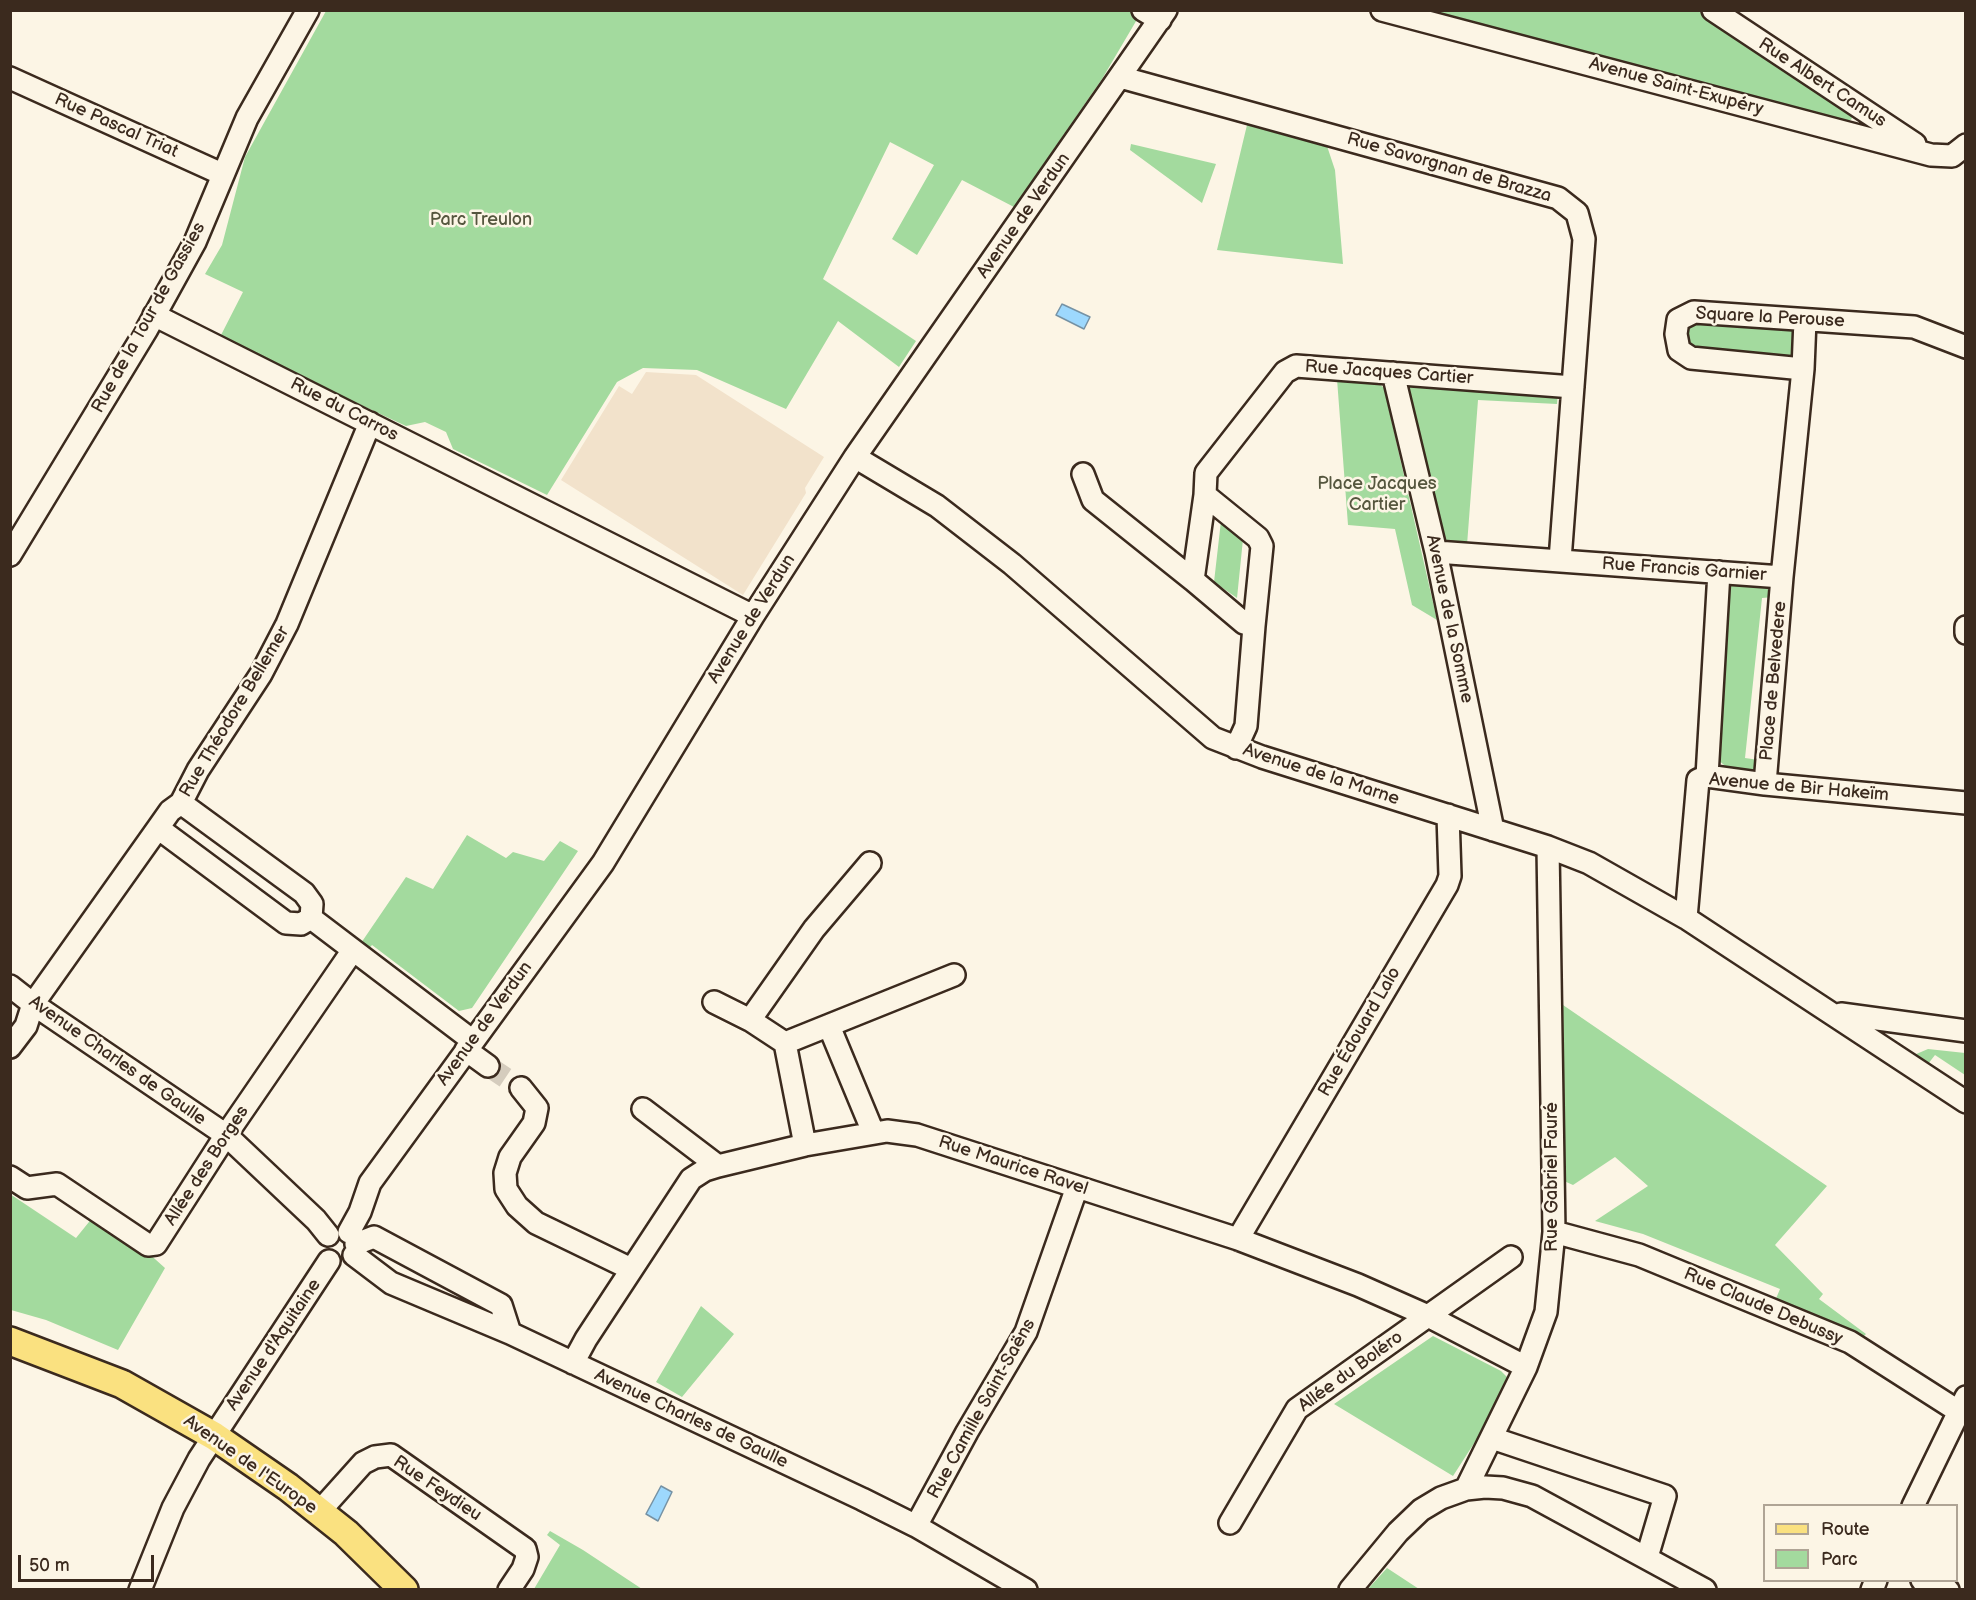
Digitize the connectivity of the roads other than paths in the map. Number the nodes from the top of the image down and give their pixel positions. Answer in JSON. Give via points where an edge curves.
{"nodes":[{"id":1,"x":308,"y":10,"type":"edge"},
{"id":2,"x":1713,"y":10,"type":"edge"},
{"id":3,"x":1392,"y":11,"type":"edge"},
{"id":4,"x":1156,"y":14,"type":"edge"},
{"id":5,"x":1120,"y":77,"type":"junction"},
{"id":6,"x":10,"y":78,"type":"edge"},
{"id":7,"x":1965,"y":145,"type":"edge"},
{"id":8,"x":1931,"y":155,"type":"junction"},
{"id":9,"x":222,"y":174,"type":"junction"},
{"id":10,"x":154,"y":315,"type":"junction"},
{"id":11,"x":1805,"y":320,"type":"junction"},
{"id":12,"x":1965,"y":347,"type":"edge"},
{"id":13,"x":1803,"y":369,"type":"junction"},
{"id":14,"x":1393,"y":374,"type":"junction"},
{"id":15,"x":1573,"y":387,"type":"junction"},
{"id":16,"x":370,"y":423,"type":"junction"},
{"id":17,"x":855,"y":457,"type":"junction"},
{"id":18,"x":1083,"y":474,"type":"dead end"},
{"id":19,"x":1205,"y":495,"type":"junction"},
{"id":20,"x":1436,"y":552,"type":"junction"},
{"id":21,"x":10,"y":555,"type":"edge"},
{"id":22,"x":1560,"y":560,"type":"junction"},
{"id":23,"x":1719,"y":572,"type":"junction"},
{"id":24,"x":1782,"y":577,"type":"junction"},
{"id":25,"x":1193,"y":580,"type":"junction"},
{"id":26,"x":753,"y":616,"type":"junction"},
{"id":27,"x":1254,"y":626,"type":"junction"},
{"id":28,"x":1965,"y":627,"type":"edge"},
{"id":29,"x":1965,"y":633,"type":"edge"},
{"id":30,"x":1236,"y":748,"type":"junction"},
{"id":31,"x":1707,"y":776,"type":"junction"},
{"id":32,"x":1766,"y":784,"type":"junction"},
{"id":33,"x":182,"y":803,"type":"junction"},
{"id":34,"x":1965,"y":803,"type":"edge"},
{"id":35,"x":1448,"y":815,"type":"junction"},
{"id":36,"x":158,"y":828,"type":"junction"},
{"id":37,"x":1492,"y":830,"type":"junction"},
{"id":38,"x":1548,"y":847,"type":"junction"},
{"id":39,"x":870,"y":863,"type":"dead end"},
{"id":40,"x":311,"y":918,"type":"junction"},
{"id":41,"x":1686,"y":918,"type":"junction"},
{"id":42,"x":353,"y":950,"type":"junction"},
{"id":43,"x":954,"y":975,"type":"dead end"},
{"id":44,"x":10,"y":986,"type":"edge"},
{"id":45,"x":714,"y":1002,"type":"dead end"},
{"id":46,"x":33,"y":1005,"type":"junction"},
{"id":47,"x":1834,"y":1013,"type":"junction"},
{"id":48,"x":750,"y":1020,"type":"junction"},
{"id":49,"x":829,"y":1026,"type":"junction"},
{"id":50,"x":1965,"y":1031,"type":"edge"},
{"id":51,"x":785,"y":1043,"type":"junction"},
{"id":52,"x":470,"y":1045,"type":"junction"},
{"id":53,"x":10,"y":1047,"type":"edge"},
{"id":54,"x":488,"y":1066,"type":"tunnel mouth"},
{"id":55,"x":521,"y":1088,"type":"tunnel mouth"},
{"id":56,"x":1965,"y":1102,"type":"edge"},
{"id":57,"x":643,"y":1109,"type":"dead end"},
{"id":58,"x":873,"y":1132,"type":"junction"},
{"id":59,"x":226,"y":1135,"type":"junction"},
{"id":60,"x":805,"y":1145,"type":"junction"},
{"id":61,"x":718,"y":1166,"type":"junction"},
{"id":62,"x":10,"y":1177,"type":"edge"},
{"id":63,"x":1077,"y":1187,"type":"junction"},
{"id":64,"x":1554,"y":1232,"type":"junction"},
{"id":65,"x":1238,"y":1239,"type":"junction"},
{"id":66,"x":347,"y":1242,"type":"junction"},
{"id":67,"x":1511,"y":1257,"type":"dead end"},
{"id":68,"x":631,"y":1269,"type":"junction"},
{"id":69,"x":1428,"y":1316,"type":"junction"},
{"id":70,"x":510,"y":1332,"type":"junction"},
{"id":71,"x":10,"y":1341,"type":"edge"},
{"id":72,"x":573,"y":1363,"type":"junction"},
{"id":73,"x":1526,"y":1368,"type":"junction"},
{"id":74,"x":1962,"y":1404,"type":"edge"},
{"id":75,"x":214,"y":1436,"type":"junction"},
{"id":76,"x":1492,"y":1438,"type":"junction"},
{"id":77,"x":1466,"y":1489,"type":"junction"},
{"id":78,"x":1913,"y":1504,"type":"edge"},
{"id":79,"x":319,"y":1512,"type":"junction"},
{"id":80,"x":1230,"y":1523,"type":"dead end"},
{"id":81,"x":916,"y":1526,"type":"junction"},
{"id":82,"x":1647,"y":1557,"type":"junction"},
{"id":83,"x":1925,"y":1582,"type":"edge"},
{"id":84,"x":140,"y":1590,"type":"edge"},
{"id":85,"x":404,"y":1590,"type":"edge"},
{"id":86,"x":509,"y":1590,"type":"edge"},
{"id":87,"x":1026,"y":1590,"type":"edge"},
{"id":88,"x":1350,"y":1590,"type":"edge"},
{"id":89,"x":1705,"y":1590,"type":"edge"},
{"id":90,"x":1948,"y":1590,"type":"edge"}],
"edges":[{"from":1,"to":9,"type":"street","name":"Rue de la Tour de Gassies","via":[[247,118]]},
{"from":2,"to":8,"type":"street","name":"Rue Albert Camus"},
{"from":3,"to":8,"type":"street","name":"Avenue Saint-Exupéry"},
{"from":4,"to":5,"type":"street","name":"Avenue de Verdun"},
{"from":5,"to":15,"type":"street","name":"Rue Savorgnan de Brazza","via":[[1558,198],[1577,213],[1584,239]]},
{"from":5,"to":17,"type":"street","name":"Avenue de Verdun"},
{"from":6,"to":9,"type":"street","name":"Rue Pascal Triat"},
{"from":7,"to":8,"type":"street","name":"Avenue Saint-Exupéry","via":[[1952,156]]},
{"from":9,"to":10,"type":"street","name":"Rue de la Tour de Gassies","via":[[195,242]]},
{"from":10,"to":16,"type":"street","name":"Rue du Carros"},
{"from":10,"to":21,"type":"street","name":"Rue de la Tour de Gassies"},
{"from":11,"to":12,"type":"street","name":"Square la Perouse","via":[[1914,327]]},
{"from":11,"to":13,"type":"street","name":"Rue Francis Garnier"},
{"from":11,"to":13,"type":"street","name":"Square la Perouse","via":[[1694,312],[1678,320],[1676,334],[1679,350],[1691,358]]},
{"from":13,"to":24,"type":"street","name":"Rue Francis Garnier"},
{"from":14,"to":15,"type":"street","name":"Rue Jacques Cartier"},
{"from":14,"to":19,"type":"street","name":"Rue Jacques Cartier","via":[[1296,366],[1285,372],[1206,472]]},
{"from":14,"to":20,"type":"street","name":"Avenue de la Somme"},
{"from":15,"to":22,"type":"street","name":"Rue Savorgnan de Brazza"},
{"from":16,"to":26,"type":"street","name":"Rue du Carros"},
{"from":16,"to":33,"type":"street","name":"Rue Théodore Bellemer","via":[[287,624]]},
{"from":17,"to":26,"type":"street","name":"Avenue de Verdun"},
{"from":17,"to":30,"type":"street","name":"Avenue de la Marne","via":[[947,513],[1012,564],[1213,738]]},
{"from":18,"to":25,"type":"street","via":[[1093,500]]},
{"from":19,"to":25,"type":"street","name":"Rue Jacques Cartier"},
{"from":19,"to":27,"type":"street","via":[[1258,538],[1262,546]]},
{"from":20,"to":22,"type":"street","name":"Rue Francis Garnier"},
{"from":20,"to":37,"type":"street","name":"Avenue de la Somme"},
{"from":22,"to":23,"type":"street","name":"Rue Francis Garnier"},
{"from":23,"to":24,"type":"street","name":"Rue Francis Garnier"},
{"from":23,"to":31,"type":"street"},
{"from":24,"to":32,"type":"street","name":"Place de Belvedere"},
{"from":25,"to":27,"type":"street","via":[[1244,623]]},
{"from":26,"to":52,"type":"street","name":"Avenue de Verdun","via":[[603,863]]},
{"from":27,"to":30,"type":"street","via":[[1246,726]]},
{"from":28,"to":29,"type":"street"},
{"from":30,"to":35,"type":"street","name":"Avenue de la Marne"},
{"from":31,"to":32,"type":"street","name":"Avenue de Bir Hakeïm"},
{"from":31,"to":41,"type":"street","name":"Avenue de Bir Hakeïm","via":[[1698,780]]},
{"from":32,"to":34,"type":"street","name":"Avenue de Bir Hakeïm"},
{"from":33,"to":36,"type":"street","name":"Rue Théodore Bellemer","via":[[170,811]]},
{"from":33,"to":40,"type":"street","via":[[304,893],[312,904]]},
{"from":35,"to":37,"type":"street","name":"Avenue de la Marne"},
{"from":35,"to":65,"type":"street","name":"Rue Édouard Lalo","via":[[1447,885]]},
{"from":36,"to":40,"type":"street","via":[[286,923],[302,924]]},
{"from":36,"to":46,"type":"street","name":"Rue Théodore Bellemer"},
{"from":37,"to":38,"type":"street","name":"Avenue de la Marne"},
{"from":38,"to":41,"type":"street","name":"Avenue de la Marne","via":[[1589,863]]},
{"from":38,"to":64,"type":"street","name":"Rue Gabriel Fauré"},
{"from":39,"to":48,"type":"street","via":[[814,929]]},
{"from":40,"to":42,"type":"street"},
{"from":41,"to":47,"type":"street","name":"Avenue de la Marne"},
{"from":42,"to":52,"type":"street"},
{"from":42,"to":59,"type":"street","name":"Allée des Borges"},
{"from":43,"to":49,"type":"street"},
{"from":44,"to":46,"type":"street","name":"Avenue Charles de Gaulle"},
{"from":45,"to":48,"type":"street"},
{"from":46,"to":53,"type":"street","name":"Rue Théodore Bellemer","via":[[26,1026]]},
{"from":46,"to":59,"type":"street","name":"Avenue Charles de Gaulle"},
{"from":47,"to":50,"type":"street"},
{"from":47,"to":56,"type":"street","name":"Avenue de la Marne"},
{"from":48,"to":51,"type":"street"},
{"from":49,"to":51,"type":"street"},
{"from":49,"to":58,"type":"street"},
{"from":51,"to":60,"type":"street"},
{"from":52,"to":54,"type":"street"},
{"from":52,"to":66,"type":"street","name":"Avenue de Verdun","via":[[370,1183]]},
{"from":55,"to":68,"type":"street","via":[[537,1108],[534,1123],[510,1156],[506,1189],[536,1223]]},
{"from":57,"to":61,"type":"street"},
{"from":58,"to":60,"type":"street","name":"Rue Maurice Ravel"},
{"from":58,"to":63,"type":"street","name":"Rue Maurice Ravel","via":[[917,1135]]},
{"from":59,"to":62,"type":"street","name":"Allée des Borges","via":[[153,1245],[57,1184],[27,1188]]},
{"from":59,"to":66,"type":"street","name":"Avenue Charles de Gaulle","via":[[316,1220]]},
{"from":60,"to":61,"type":"street","name":"Rue Maurice Ravel"},
{"from":61,"to":68,"type":"street","name":"Rue Maurice Ravel","via":[[691,1179]]},
{"from":63,"to":65,"type":"street","name":"Rue Maurice Ravel"},
{"from":63,"to":81,"type":"street","name":"Rue Camille Saint-Saëns","via":[[1026,1332]]},
{"from":64,"to":73,"type":"street","name":"Rue Gabriel Fauré","via":[[1546,1312]]},
{"from":64,"to":74,"type":"street","name":"Rue Claude Debussy","via":[[1639,1255],[1850,1342]]},
{"from":65,"to":69,"type":"street","name":"Rue Maurice Ravel"},
{"from":66,"to":70,"type":"street","name":"Avenue Charles de Gaulle","via":[[391,1283]]},
{"from":66,"to":70,"type":"street","via":[[374,1237],[501,1305]]},
{"from":66,"to":75,"type":"street","name":"Avenue d'Aquitaine","via":[[324,1249],[329,1261]]},
{"from":67,"to":69,"type":"street","name":"Allée du Boléro"},
{"from":68,"to":72,"type":"street","name":"Rue Maurice Ravel"},
{"from":69,"to":73,"type":"street","name":"Rue Maurice Ravel"},
{"from":69,"to":80,"type":"street","name":"Allée du Boléro","via":[[1297,1409]]},
{"from":70,"to":72,"type":"street","name":"Avenue Charles de Gaulle"},
{"from":71,"to":75,"type":"main road","name":"Avenue de l'Europe","via":[[122,1384]]},
{"from":72,"to":81,"type":"street","name":"Avenue Charles de Gaulle"},
{"from":73,"to":76,"type":"street","name":"Rue Gabriel Fauré"},
{"from":74,"to":78,"type":"street"},
{"from":75,"to":79,"type":"main road","name":"Avenue de l'Europe"},
{"from":75,"to":84,"type":"street","name":"Avenue d'Aquitaine","via":[[173,1508]]},
{"from":76,"to":77,"type":"street","name":"Rue Gabriel Fauré"},
{"from":76,"to":82,"type":"street","via":[[1665,1496]]},
{"from":77,"to":82,"type":"street","via":[[1503,1488],[1532,1496]]},
{"from":77,"to":88,"type":"street","via":[[1421,1510]]},
{"from":79,"to":85,"type":"main road","name":"Avenue de l'Europe"},
{"from":79,"to":86,"type":"street","name":"Rue Feydieu","via":[[363,1463],[391,1455],[525,1549],[523,1569]]},
{"from":81,"to":87,"type":"street","name":"Avenue Charles de Gaulle"},
{"from":82,"to":89,"type":"street"},
{"from":83,"to":90,"type":"street"}]}
